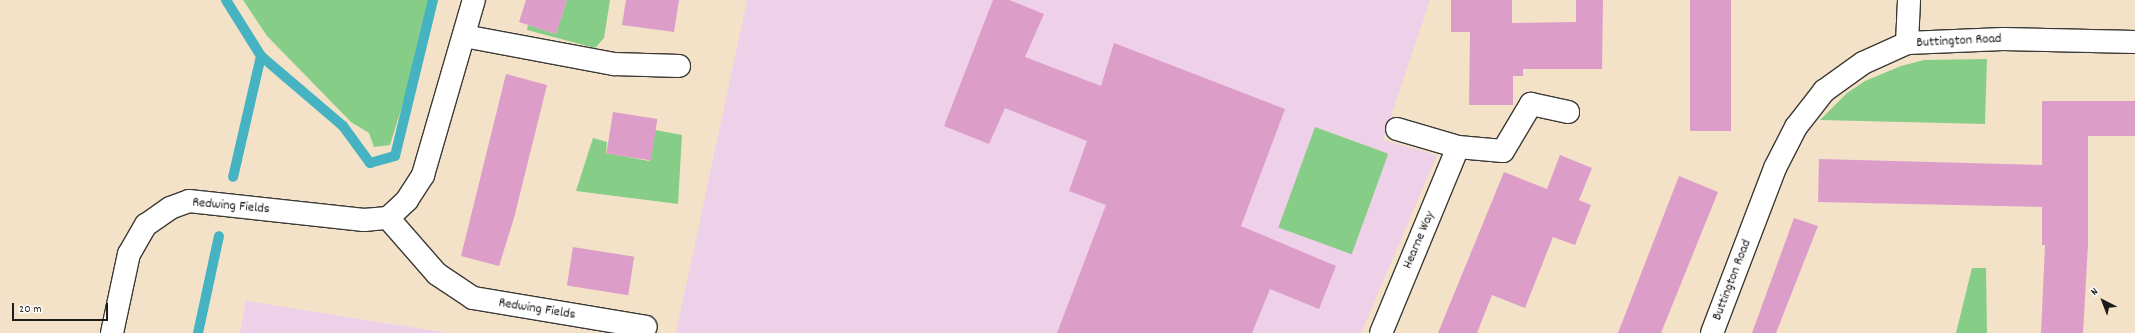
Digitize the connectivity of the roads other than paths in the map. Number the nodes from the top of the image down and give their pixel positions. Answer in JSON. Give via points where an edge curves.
{"nodes":[{"id":1,"x":474,"y":0,"type":"edge"},
{"id":2,"x":1909,"y":0,"type":"edge"},
{"id":3,"x":464,"y":36,"type":"junction"},
{"id":4,"x":2135,"y":42,"type":"edge"},
{"id":5,"x":1907,"y":43,"type":"junction"},
{"id":6,"x":679,"y":66,"type":"dead end"},
{"id":7,"x":1568,"y":112,"type":"dead end"},
{"id":8,"x":1397,"y":129,"type":"dead end"},
{"id":9,"x":1458,"y":147,"type":"junction"},
{"id":10,"x":388,"y":218,"type":"junction"},
{"id":11,"x":646,"y":327,"type":"dead end"},
{"id":12,"x":112,"y":333,"type":"edge"},
{"id":13,"x":1381,"y":333,"type":"edge"},
{"id":14,"x":1712,"y":333,"type":"edge"}],
"edges":[{"from":1,"to":3,"type":"street"},
{"from":2,"to":5,"type":"street"},
{"from":3,"to":6,"type":"street","via":[[614,64]]},
{"from":3,"to":10,"type":"street","via":[[423,175],[407,200]]},
{"from":4,"to":5,"type":"street","name":"Buttington Road","via":[[2003,38]]},
{"from":5,"to":14,"type":"street","name":"Buttington Road","via":[[1863,64],[1824,91],[1796,127],[1775,168]]},
{"from":7,"to":9,"type":"street","via":[[1531,104],[1503,151]]},
{"from":8,"to":9,"type":"street"},
{"from":9,"to":13,"type":"street","name":"Hearne Way"},
{"from":10,"to":11,"type":"street","name":"Redwing Fields","via":[[437,274],[473,298]]},
{"from":10,"to":12,"type":"street","name":"Redwing Fields","via":[[364,220],[189,201],[170,208],[146,225],[129,254]]}]}
